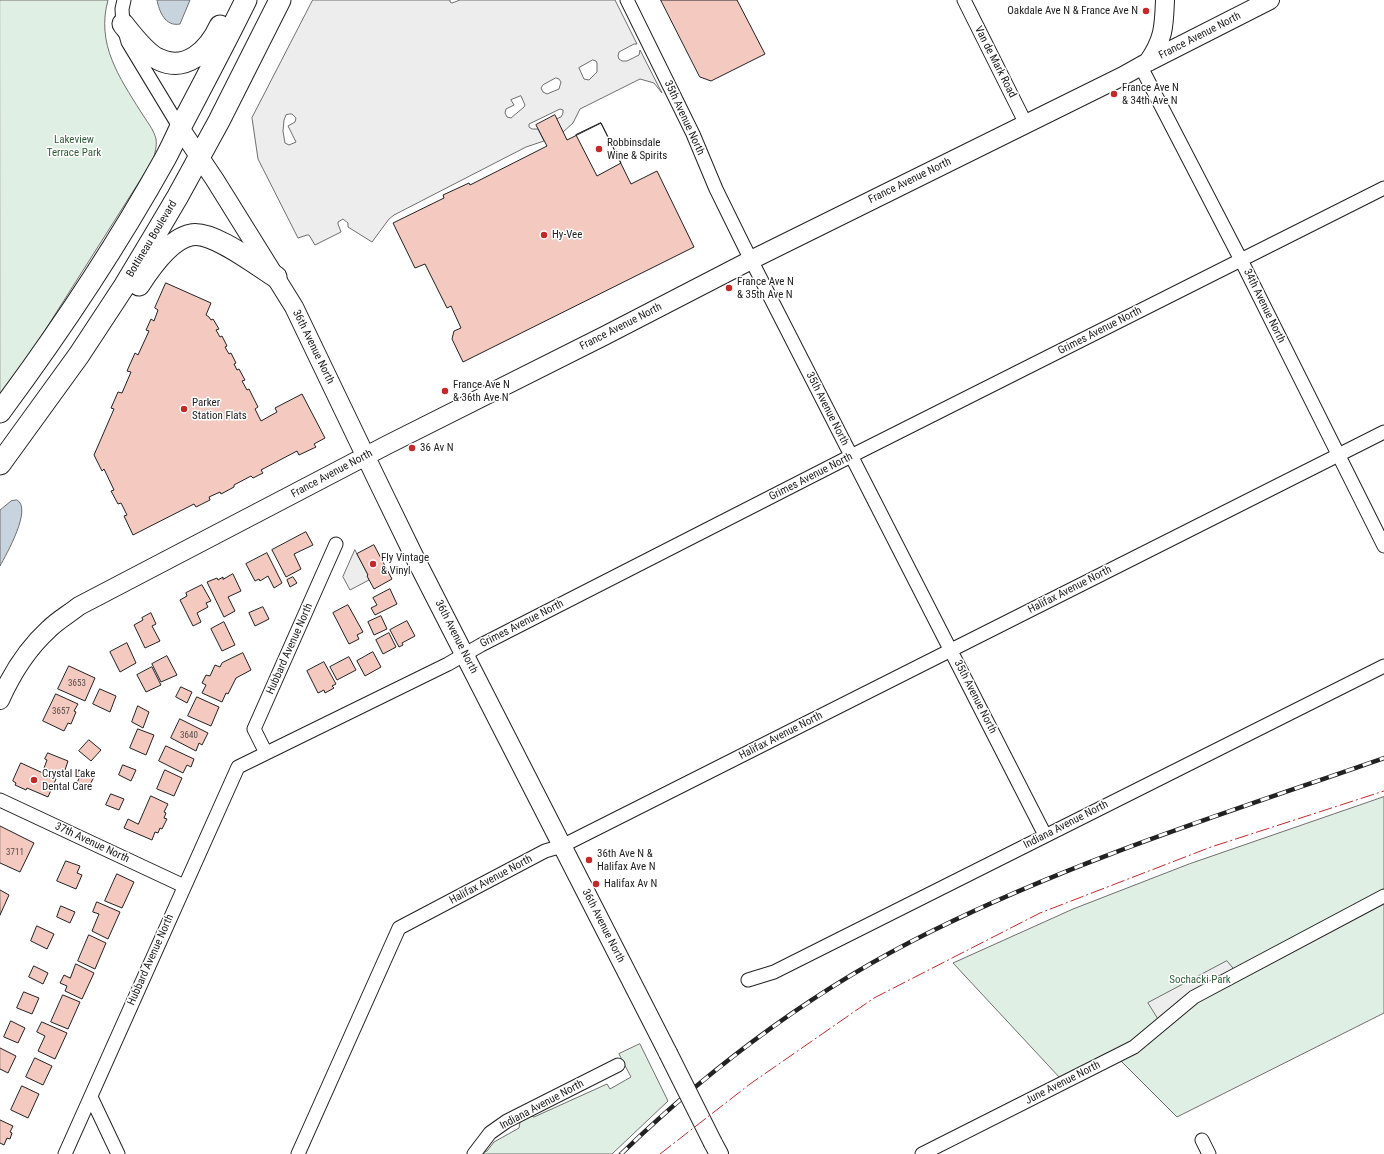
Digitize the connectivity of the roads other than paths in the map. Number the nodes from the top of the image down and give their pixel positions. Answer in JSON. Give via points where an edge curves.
{"nodes":[{"id":1,"x":124,"y":0,"type":"edge"},
{"id":2,"x":232,"y":0,"type":"edge"},
{"id":3,"x":246,"y":0,"type":"edge"},
{"id":4,"x":280,"y":0,"type":"edge"},
{"id":5,"x":627,"y":0,"type":"edge"},
{"id":6,"x":964,"y":0,"type":"edge"},
{"id":7,"x":1165,"y":0,"type":"edge"},
{"id":8,"x":1270,"y":0,"type":"edge"},
{"id":9,"x":123,"y":24,"type":"junction"},
{"id":10,"x":1145,"y":64,"type":"junction"},
{"id":11,"x":1026,"y":124,"type":"junction"},
{"id":12,"x":180,"y":128,"type":"junction"},
{"id":13,"x":199,"y":157,"type":"junction"},
{"id":14,"x":1384,"y":188,"type":"edge"},
{"id":15,"x":751,"y":260,"type":"junction"},
{"id":16,"x":1241,"y":260,"type":"junction"},
{"id":17,"x":276,"y":277,"type":"junction"},
{"id":18,"x":0,"y":412,"type":"edge"},
{"id":19,"x":1384,"y":432,"type":"edge"},
{"id":20,"x":1338,"y":455,"type":"junction"},
{"id":21,"x":366,"y":456,"type":"junction"},
{"id":22,"x":851,"y":456,"type":"junction"},
{"id":23,"x":0,"y":464,"type":"edge"},
{"id":24,"x":336,"y":544,"type":"dead end"},
{"id":25,"x":1384,"y":546,"type":"edge"},
{"id":26,"x":951,"y":650,"type":"junction"},
{"id":27,"x":464,"y":654,"type":"junction"},
{"id":28,"x":1384,"y":666,"type":"edge"},
{"id":29,"x":2,"y":691,"type":"edge"},
{"id":30,"x":266,"y":754,"type":"junction"},
{"id":31,"x":238,"y":767,"type":"joint"},
{"id":32,"x":0,"y":800,"type":"edge"},
{"id":33,"x":1045,"y":835,"type":"junction"},
{"id":34,"x":562,"y":846,"type":"junction"},
{"id":35,"x":184,"y":886,"type":"junction"},
{"id":36,"x":1384,"y":896,"type":"edge"},
{"id":37,"x":748,"y":980,"type":"dead end"},
{"id":38,"x":618,"y":1065,"type":"dead end"},
{"id":39,"x":91,"y":1098,"type":"junction"},
{"id":40,"x":1202,"y":1140,"type":"dead end"},
{"id":41,"x":716,"y":1149,"type":"edge"},
{"id":42,"x":65,"y":1154,"type":"edge"},
{"id":43,"x":118,"y":1154,"type":"edge"},
{"id":44,"x":298,"y":1154,"type":"edge"},
{"id":45,"x":474,"y":1154,"type":"edge"},
{"id":46,"x":922,"y":1154,"type":"edge"},
{"id":47,"x":1209,"y":1154,"type":"edge"}],
"edges":[{"from":1,"to":9,"type":"street"},
{"from":2,"to":9,"type":"main road","via":[[208,48],[186,62],[171,63],[157,59]]},
{"from":3,"to":12,"type":"main road"},
{"from":4,"to":13,"type":"main road","name":"Bottineau Boulevard"},
{"from":5,"to":15,"type":"street","name":"35th Avenue North"},
{"from":6,"to":11,"type":"street","name":"Van de Mark Road"},
{"from":7,"to":10,"type":"street","via":[[1164,29],[1156,51]]},
{"from":8,"to":10,"type":"street","name":"France Avenue North"},
{"from":9,"to":12,"type":"street","via":[[128,42]]},
{"from":10,"to":11,"type":"street","name":"France Avenue North"},
{"from":10,"to":16,"type":"street","name":"34th Avenue North"},
{"from":11,"to":15,"type":"street","name":"France Avenue North"},
{"from":12,"to":13,"type":"street","name":"36th Avenue North"},
{"from":12,"to":18,"type":"main road","via":[[166,158],[97,273]]},
{"from":13,"to":17,"type":"street","name":"36th Avenue North"},
{"from":13,"to":23,"type":"main road","name":"Bottineau Boulevard","via":[[121,291],[79,355]]},
{"from":14,"to":16,"type":"street","name":"Grimes Avenue North"},
{"from":15,"to":21,"type":"street","name":"France Avenue North"},
{"from":15,"to":22,"type":"street","name":"35th Avenue North"},
{"from":16,"to":20,"type":"street","name":"34th Avenue North"},
{"from":16,"to":22,"type":"street","name":"Grimes Avenue North"},
{"from":17,"to":21,"type":"street","name":"36th Avenue North","via":[[294,307]]},
{"from":17,"to":23,"type":"main road","via":[[218,240],[204,235],[191,235],[179,240],[148,270],[83,371]]},
{"from":19,"to":20,"type":"street","name":"Halifax Avenue North"},
{"from":20,"to":25,"type":"street","name":"34th Avenue North"},
{"from":20,"to":26,"type":"street","name":"Halifax Avenue North"},
{"from":21,"to":27,"type":"street","name":"36th Avenue North"},
{"from":21,"to":29,"type":"street","name":"France Avenue North","via":[[79,606],[50,628],[29,649]]},
{"from":22,"to":26,"type":"street","name":"35th Avenue North"},
{"from":22,"to":27,"type":"street","name":"Grimes Avenue North"},
{"from":24,"to":30,"type":"street","name":"Hubbard Avenue North","via":[[254,729]]},
{"from":26,"to":33,"type":"street","name":"35th Avenue North"},
{"from":26,"to":34,"type":"street","name":"Halifax Avenue North"},
{"from":27,"to":30,"type":"street","name":"Grimes Avenue North"},
{"from":27,"to":34,"type":"street","name":"36th Avenue North"},
{"from":28,"to":33,"type":"street","name":"Indiana Avenue North"},
{"from":30,"to":31,"type":"street","name":"Grimes Avenue North"},
{"from":31,"to":35,"type":"street","name":"Hubbard Avenue North"},
{"from":32,"to":35,"type":"street","name":"37th Avenue North"},
{"from":33,"to":37,"type":"street","name":"Indiana Avenue North","via":[[774,972]]},
{"from":34,"to":41,"type":"street","name":"36th Avenue North","bridge":true},
{"from":34,"to":44,"type":"street","name":"Halifax Avenue North","via":[[545,851],[399,928]]},
{"from":35,"to":39,"type":"street","name":"Hubbard Avenue North"},
{"from":36,"to":46,"type":"street","name":"June Avenue North","via":[[1194,997],[1134,1047]]},
{"from":38,"to":45,"type":"street","name":"Indiana Avenue North","via":[[507,1121],[490,1133]]},
{"from":39,"to":42,"type":"street","name":"Hubbard Avenue North"},
{"from":39,"to":43,"type":"street"},
{"from":40,"to":47,"type":"street"}]}
